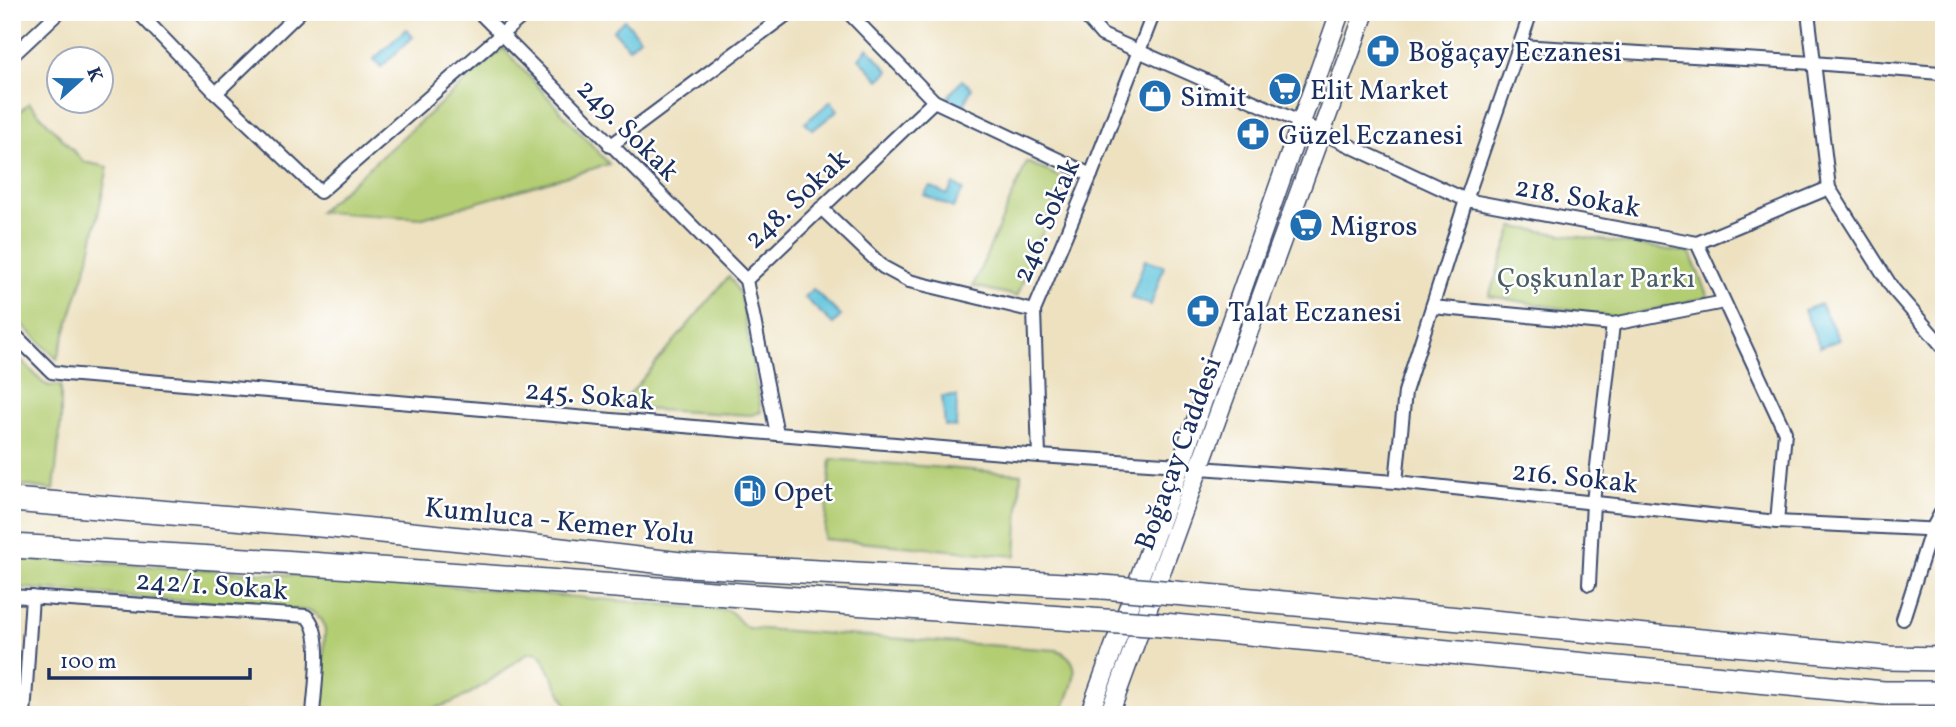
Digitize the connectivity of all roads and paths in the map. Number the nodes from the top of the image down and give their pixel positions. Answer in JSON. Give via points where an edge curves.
{"nodes":[{"id":1,"x":59,"y":12,"type":"edge"},
{"id":2,"x":138,"y":12,"type":"edge"},
{"id":3,"x":300,"y":12,"type":"edge"},
{"id":4,"x":479,"y":12,"type":"edge"},
{"id":5,"x":527,"y":12,"type":"edge"},
{"id":6,"x":790,"y":12,"type":"edge"},
{"id":7,"x":849,"y":12,"type":"edge"},
{"id":8,"x":1082,"y":12,"type":"edge"},
{"id":9,"x":1154,"y":12,"type":"edge"},
{"id":10,"x":1340,"y":12,"type":"edge"},
{"id":11,"x":1365,"y":12,"type":"edge"},
{"id":12,"x":1531,"y":12,"type":"edge"},
{"id":13,"x":1808,"y":12,"type":"edge"},
{"id":14,"x":501,"y":34,"type":"junction"},
{"id":15,"x":1519,"y":46,"type":"junction"},
{"id":16,"x":1139,"y":51,"type":"junction"},
{"id":17,"x":12,"y":56,"type":"edge"},
{"id":18,"x":1813,"y":63,"type":"junction"},
{"id":19,"x":1942,"y":74,"type":"edge"},
{"id":20,"x":216,"y":93,"type":"junction"},
{"id":21,"x":934,"y":101,"type":"junction"},
{"id":22,"x":1300,"y":123,"type":"junction"},
{"id":23,"x":1321,"y":133,"type":"junction"},
{"id":24,"x":610,"y":146,"type":"junction"},
{"id":25,"x":1091,"y":175,"type":"junction"},
{"id":26,"x":1829,"y":188,"type":"junction"},
{"id":27,"x":1466,"y":200,"type":"junction"},
{"id":28,"x":821,"y":208,"type":"junction"},
{"id":29,"x":1697,"y":243,"type":"junction"},
{"id":30,"x":746,"y":280,"type":"junction"},
{"id":31,"x":1724,"y":302,"type":"junction"},
{"id":32,"x":1432,"y":307,"type":"junction"},
{"id":33,"x":1034,"y":311,"type":"junction"},
{"id":34,"x":1613,"y":324,"type":"junction"},
{"id":35,"x":12,"y":332,"type":"edge"},
{"id":36,"x":1944,"y":348,"type":"edge"},
{"id":37,"x":777,"y":434,"type":"junction"},
{"id":38,"x":1039,"y":456,"type":"junction"},
{"id":39,"x":1180,"y":465,"type":"junction"},
{"id":40,"x":1200,"y":468,"type":"junction"},
{"id":41,"x":1396,"y":482,"type":"junction"},
{"id":42,"x":12,"y":500,"type":"edge"},
{"id":43,"x":1593,"y":502,"type":"junction"},
{"id":44,"x":1944,"y":507,"type":"edge"},
{"id":45,"x":1777,"y":522,"type":"junction"},
{"id":46,"x":1938,"y":531,"type":"edge"},
{"id":47,"x":12,"y":546,"type":"edge"},
{"id":48,"x":1589,"y":584,"type":"dead end"},
{"id":49,"x":12,"y":596,"type":"edge"},
{"id":50,"x":32,"y":597,"type":"junction"},
{"id":51,"x":1903,"y":619,"type":"dead end"},
{"id":52,"x":1944,"y":659,"type":"edge"},
{"id":53,"x":1944,"y":693,"type":"edge"},
{"id":54,"x":24,"y":715,"type":"edge"},
{"id":55,"x":313,"y":715,"type":"edge"},
{"id":56,"x":1089,"y":715,"type":"edge"},
{"id":57,"x":1110,"y":715,"type":"edge"}],
"edges":[{"from":1,"to":17,"type":"street"},
{"from":2,"to":20,"type":"street"},
{"from":3,"to":20,"type":"street"},
{"from":4,"to":14,"type":"street","name":"249. Sokak"},
{"from":5,"to":14,"type":"street"},
{"from":6,"to":24,"type":"street"},
{"from":7,"to":21,"type":"street"},
{"from":8,"to":16,"type":"street","name":"218. Sokak","via":[[1102,35]]},
{"from":9,"to":16,"type":"street","name":"246. Sokak"},
{"from":10,"to":22,"type":"main road","name":"Boğaçay Caddesi"},
{"from":11,"to":23,"type":"main road","name":"Boğaçay Caddesi"},
{"from":12,"to":15,"type":"street"},
{"from":13,"to":18,"type":"street"},
{"from":14,"to":20,"type":"street","via":[[320,192]]},
{"from":14,"to":24,"type":"street","name":"249. Sokak"},
{"from":15,"to":18,"type":"street"},
{"from":15,"to":27,"type":"street"},
{"from":16,"to":22,"type":"street","name":"218. Sokak"},
{"from":16,"to":25,"type":"street","name":"246. Sokak"},
{"from":18,"to":19,"type":"street"},
{"from":18,"to":26,"type":"street"},
{"from":21,"to":25,"type":"street"},
{"from":21,"to":28,"type":"street","name":"248. Sokak"},
{"from":22,"to":23,"type":"street","name":"218. Sokak"},
{"from":22,"to":39,"type":"main road","name":"Boğaçay Caddesi"},
{"from":23,"to":27,"type":"street","name":"218. Sokak"},
{"from":23,"to":40,"type":"main road","name":"Boğaçay Caddesi"},
{"from":24,"to":30,"type":"street","name":"249. Sokak"},
{"from":25,"to":33,"type":"street","name":"246. Sokak"},
{"from":26,"to":29,"type":"street"},
{"from":26,"to":36,"type":"street","via":[[1893,289]]},
{"from":27,"to":29,"type":"street","name":"218. Sokak"},
{"from":27,"to":32,"type":"street"},
{"from":28,"to":30,"type":"street","name":"248. Sokak"},
{"from":28,"to":33,"type":"street","via":[[883,267],[909,281]]},
{"from":29,"to":31,"type":"street"},
{"from":30,"to":37,"type":"street","name":"248. Sokak"},
{"from":31,"to":34,"type":"street"},
{"from":31,"to":45,"type":"street","via":[[1785,432]]},
{"from":32,"to":34,"type":"street"},
{"from":32,"to":41,"type":"street","via":[[1405,392]]},
{"from":33,"to":38,"type":"street","name":"246. Sokak"},
{"from":34,"to":43,"type":"street"},
{"from":35,"to":37,"type":"street","name":"245. Sokak","via":[[52,372]]},
{"from":37,"to":38,"type":"street","name":"245. Sokak"},
{"from":38,"to":39,"type":"street","name":"245. Sokak"},
{"from":39,"to":56,"type":"main road","name":"Boğaçay Caddesi"},
{"from":40,"to":41,"type":"street","name":"216. Sokak"},
{"from":40,"to":57,"type":"main road","name":"Boğaçay Caddesi"},
{"from":41,"to":43,"type":"street","name":"216. Sokak"},
{"from":42,"to":52,"type":"highway","name":"Kumluca - Kemer Yolu","bridge":true,"via":[[346,528],[689,565],[1103,587],[1888,658]]},
{"from":43,"to":45,"type":"street","name":"216. Sokak"},
{"from":43,"to":48,"type":"street"},
{"from":44,"to":46,"type":"street"},
{"from":45,"to":46,"type":"street","name":"216. Sokak"},
{"from":46,"to":51,"type":"street"},
{"from":47,"to":53,"type":"highway","name":"Kumluca - Kemer Yolu","bridge":true,"via":[[1163,625],[1884,693]]},
{"from":49,"to":50,"type":"street","name":"242/1. Sokak"},
{"from":50,"to":54,"type":"street"},
{"from":50,"to":55,"type":"street","name":"242/1. Sokak","via":[[306,616],[317,639]]}]}
